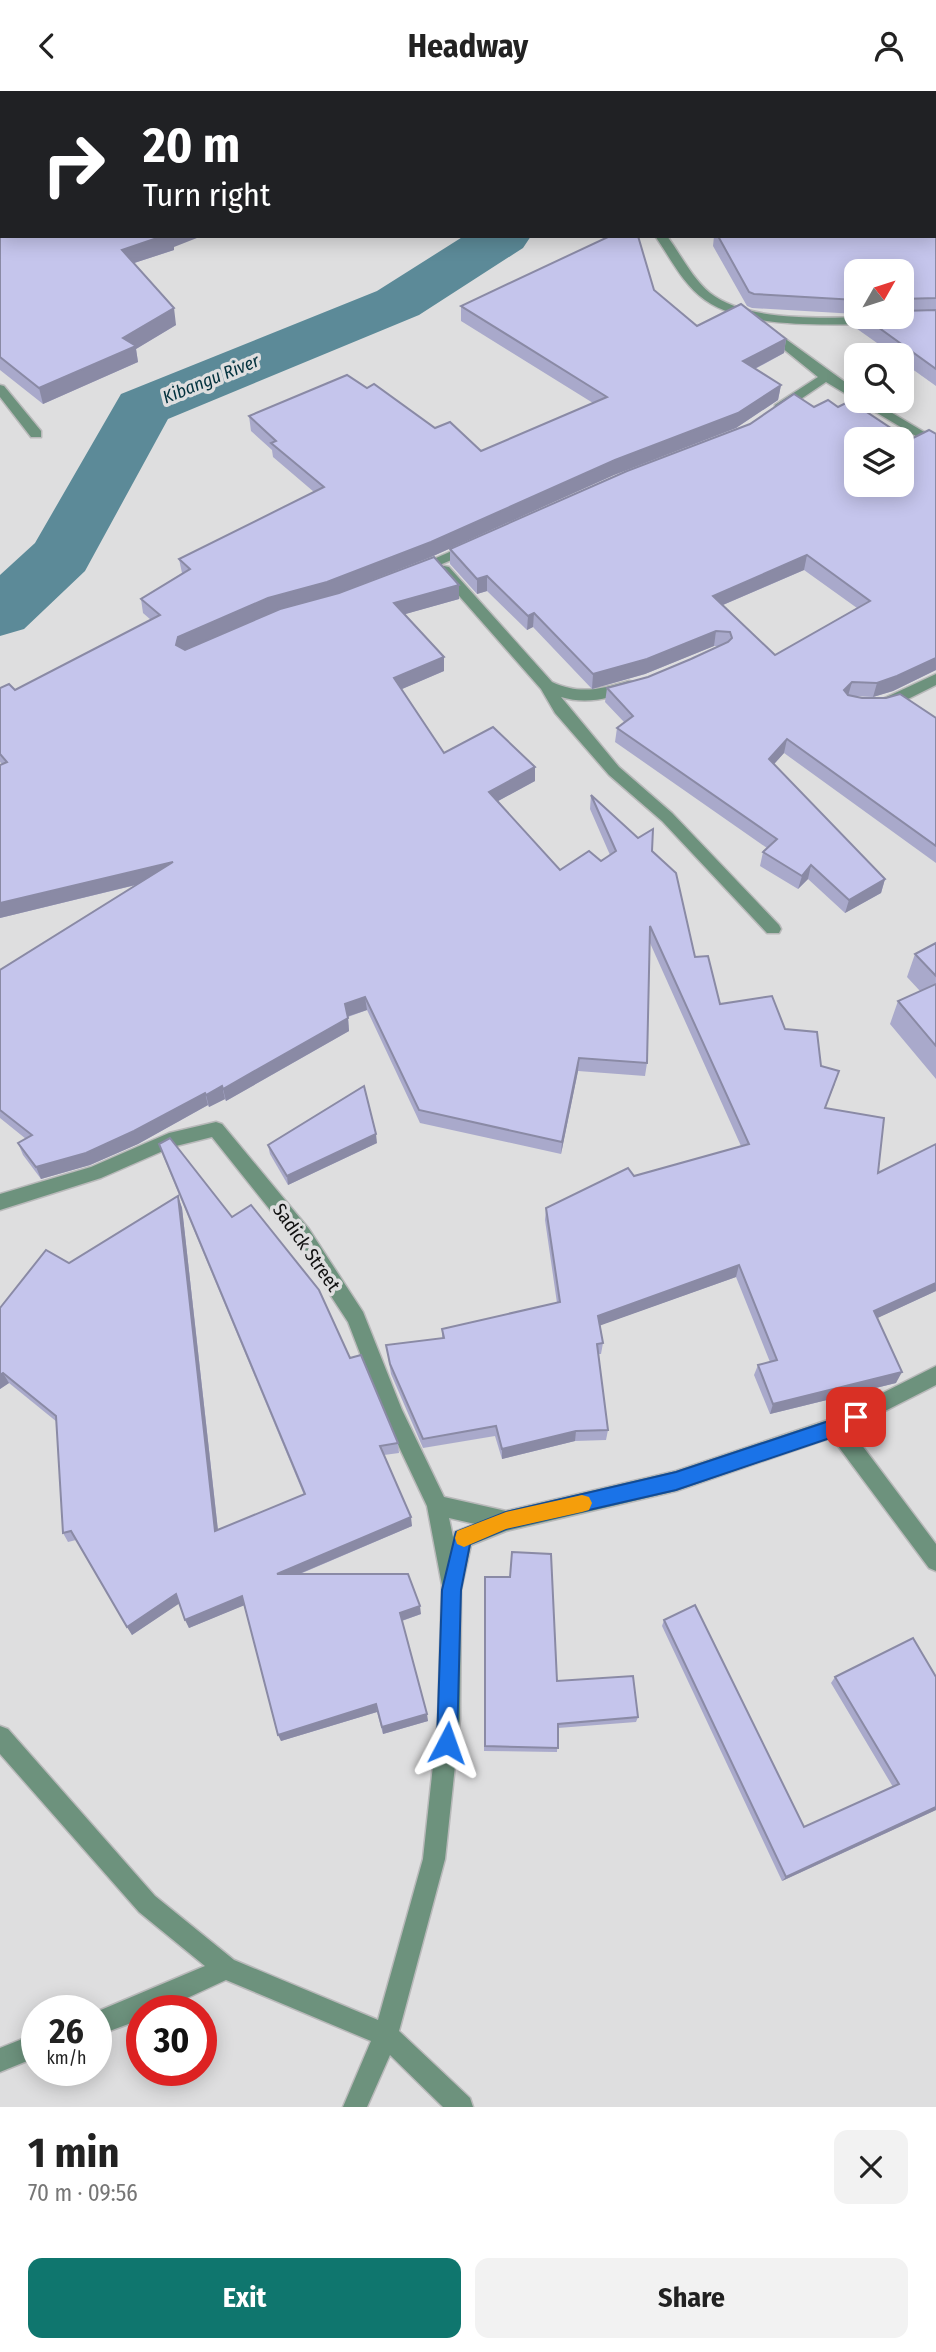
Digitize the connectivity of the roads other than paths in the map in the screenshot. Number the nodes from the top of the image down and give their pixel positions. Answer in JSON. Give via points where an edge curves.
{"nodes":[{"id":1,"x":663,"y":238,"type":"edge"},
{"id":2,"x":748,"y":315,"type":"junction"},
{"id":3,"x":844,"y":318,"type":"edge"},
{"id":4,"x":826,"y":377,"type":"junction"},
{"id":5,"x":844,"y":388,"type":"edge"},
{"id":6,"x":0,"y":389,"type":"edge"},
{"id":7,"x":883,"y":413,"type":"edge"},
{"id":8,"x":763,"y":419,"type":"edge"},
{"id":9,"x":36,"y":434,"type":"dead end"},
{"id":10,"x":936,"y":444,"type":"edge"},
{"id":11,"x":486,"y":540,"type":"edge"},
{"id":12,"x":437,"y":562,"type":"junction"},
{"id":13,"x":405,"y":574,"type":"edge"},
{"id":14,"x":649,"y":678,"type":"edge"},
{"id":15,"x":936,"y":679,"type":"edge"},
{"id":16,"x":547,"y":686,"type":"junction"},
{"id":17,"x":863,"y":709,"type":"edge"},
{"id":18,"x":773,"y":929,"type":"dead end"},
{"id":19,"x":0,"y":1202,"type":"edge"},
{"id":20,"x":936,"y":1375,"type":"edge"},
{"id":21,"x":836,"y":1427,"type":"junction"},
{"id":22,"x":437,"y":1505,"type":"junction"},
{"id":23,"x":506,"y":1521,"type":"junction"},
{"id":24,"x":936,"y":1561,"type":"edge"},
{"id":25,"x":451,"y":1590,"type":"junction"},
{"id":26,"x":0,"y":1737,"type":"edge"},
{"id":27,"x":226,"y":1969,"type":"junction"},
{"id":28,"x":112,"y":2018,"type":"edge"},
{"id":29,"x":386,"y":2035,"type":"junction"},
{"id":30,"x":21,"y":2051,"type":"edge"},
{"id":31,"x":0,"y":2060,"type":"edge"},
{"id":32,"x":355,"y":2107,"type":"edge"},
{"id":33,"x":461,"y":2107,"type":"edge"}],
"edges":[{"from":1,"to":2,"type":"street","via":[[707,296]]},
{"from":2,"to":3,"type":"street"},
{"from":2,"to":4,"type":"street"},
{"from":4,"to":5,"type":"street"},
{"from":4,"to":8,"type":"street"},
{"from":6,"to":9,"type":"street"},
{"from":7,"to":10,"type":"street"},
{"from":11,"to":12,"type":"street"},
{"from":12,"to":13,"type":"street"},
{"from":12,"to":16,"type":"street"},
{"from":14,"to":16,"type":"street","via":[[583,698]]},
{"from":15,"to":17,"type":"street","via":[[886,704]]},
{"from":16,"to":18,"type":"street","via":[[560,709],[614,771],[667,817]]},
{"from":19,"to":22,"type":"street","name":"Sadick Street","via":[[95,1173],[169,1140],[216,1129],[302,1235],[356,1318],[393,1413]]},
{"from":20,"to":21,"type":"street"},
{"from":21,"to":23,"type":"street","via":[[676,1481]]},
{"from":21,"to":24,"type":"street"},
{"from":22,"to":23,"type":"street"},
{"from":22,"to":25,"type":"street","name":"Sadick Street"},
{"from":23,"to":25,"type":"street","via":[[462,1539]]},
{"from":25,"to":29,"type":"street","via":[[449,1719],[434,1859]]},
{"from":26,"to":27,"type":"street","via":[[147,1904]]},
{"from":27,"to":28,"type":"street"},
{"from":27,"to":29,"type":"street"},
{"from":29,"to":32,"type":"street"},
{"from":29,"to":33,"type":"street"},
{"from":30,"to":31,"type":"street"}]}
